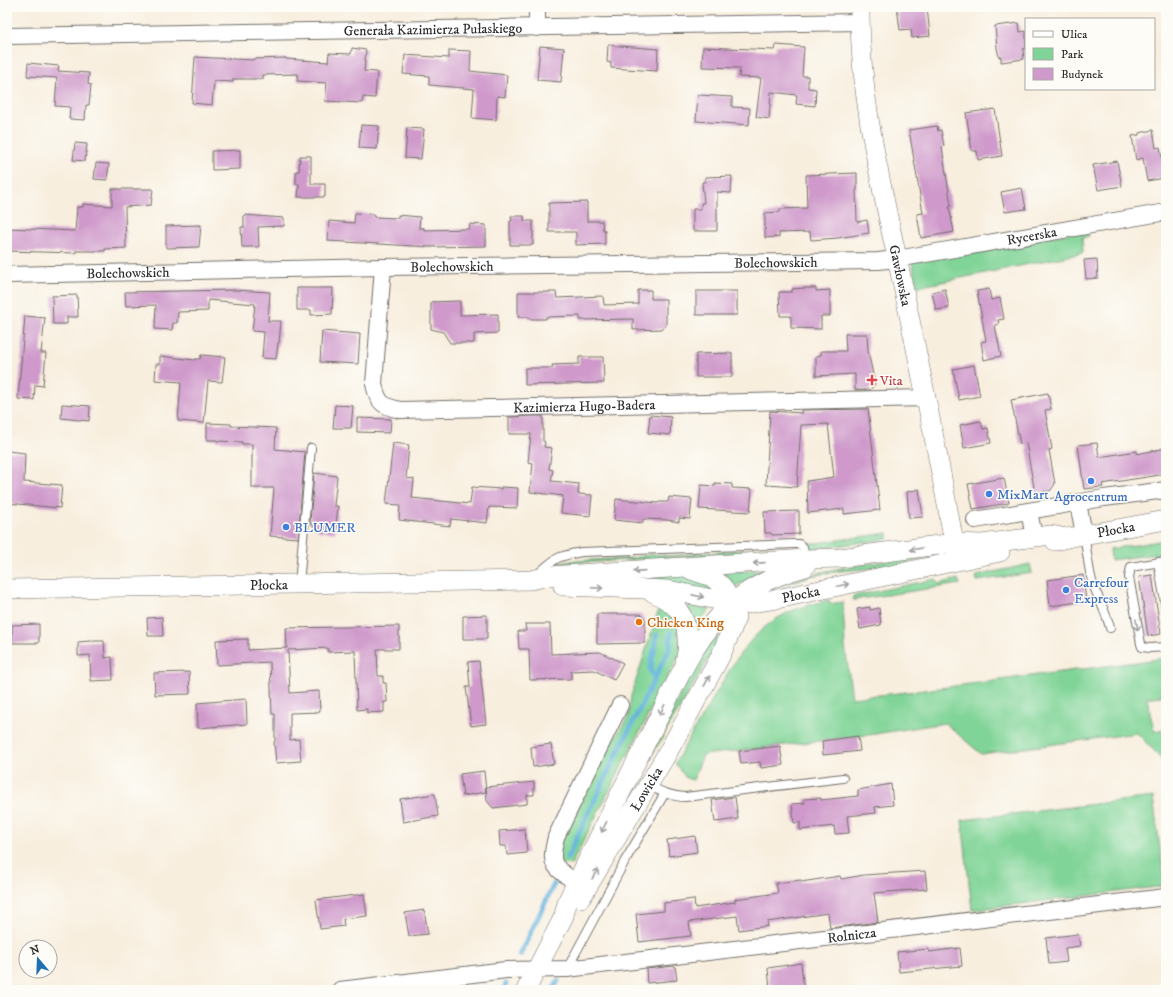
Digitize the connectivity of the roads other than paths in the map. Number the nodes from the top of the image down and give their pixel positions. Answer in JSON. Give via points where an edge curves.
{"nodes":[{"id":1,"x":537,"y":7,"type":"edge"},
{"id":2,"x":860,"y":14,"type":"edge"},
{"id":3,"x":537,"y":28,"type":"junction"},
{"id":4,"x":7,"y":36,"type":"edge"},
{"id":5,"x":1166,"y":212,"type":"edge"},
{"id":6,"x":897,"y":259,"type":"junction"},
{"id":7,"x":383,"y":267,"type":"junction"},
{"id":8,"x":7,"y":275,"type":"edge"},
{"id":9,"x":927,"y":398,"type":"junction"},
{"id":10,"x":311,"y":448,"type":"dead end"},
{"id":11,"x":1166,"y":490,"type":"edge"},
{"id":12,"x":1078,"y":503,"type":"junction"},
{"id":13,"x":1029,"y":511,"type":"junction"},
{"id":14,"x":975,"y":520,"type":"dead end"},
{"id":15,"x":1166,"y":520,"type":"edge"},
{"id":16,"x":1075,"y":536,"type":"junction"},
{"id":17,"x":1034,"y":537,"type":"junction"},
{"id":18,"x":954,"y":543,"type":"junction"},
{"id":19,"x":983,"y":555,"type":"junction"},
{"id":20,"x":840,"y":558,"type":"junction"},
{"id":21,"x":805,"y":559,"type":"junction"},
{"id":22,"x":1162,"y":561,"type":"edge"},
{"id":23,"x":678,"y":568,"type":"junction"},
{"id":24,"x":920,"y":569,"type":"junction"},
{"id":25,"x":531,"y":580,"type":"junction"},
{"id":26,"x":299,"y":584,"type":"junction"},
{"id":27,"x":7,"y":589,"type":"edge"},
{"id":28,"x":645,"y":590,"type":"junction"},
{"id":29,"x":777,"y":599,"type":"junction"},
{"id":30,"x":732,"y":603,"type":"junction"},
{"id":31,"x":1166,"y":608,"type":"edge"},
{"id":32,"x":1110,"y":628,"type":"dead end"},
{"id":33,"x":1166,"y":647,"type":"edge"},
{"id":34,"x":720,"y":657,"type":"junction"},
{"id":35,"x":679,"y":675,"type":"junction"},
{"id":36,"x":620,"y":705,"type":"dead end"},
{"id":37,"x":843,"y":778,"type":"dead end"},
{"id":38,"x":657,"y":789,"type":"junction"},
{"id":39,"x":576,"y":883,"type":"junction"},
{"id":40,"x":1166,"y":897,"type":"edge"},
{"id":41,"x":564,"y":916,"type":"junction"},
{"id":42,"x":536,"y":969,"type":"junction"},
{"id":43,"x":567,"y":969,"type":"junction"},
{"id":44,"x":340,"y":990,"type":"edge"},
{"id":45,"x":526,"y":990,"type":"edge"}],
"edges":[{"from":1,"to":3,"type":"street"},
{"from":2,"to":3,"type":"street","name":"Generała Kazimierza Pułaskiego"},
{"from":2,"to":6,"type":"street","name":"Gawłowska","via":[[868,111]]},
{"from":3,"to":4,"type":"street","name":"Generała Kazimierza Pułaskiego"},
{"from":5,"to":6,"type":"street","name":"Rycerska"},
{"from":6,"to":7,"type":"street","name":"Bolechowskich"},
{"from":6,"to":9,"type":"street","name":"Gawłowska"},
{"from":7,"to":8,"type":"street","name":"Bolechowskich"},
{"from":7,"to":9,"type":"street","name":"Kazimierza Hugo-Badera","via":[[374,384],[376,396],[387,408],[408,410]]},
{"from":9,"to":18,"type":"street","name":"Gawłowska"},
{"from":10,"to":26,"type":"lane"},
{"from":11,"to":12,"type":"street"},
{"from":12,"to":13,"type":"street"},
{"from":12,"to":16,"type":"street"},
{"from":13,"to":14,"type":"street"},
{"from":13,"to":17,"type":"street"},
{"from":15,"to":16,"type":"street","name":"Płocka"},
{"from":16,"to":17,"type":"street","name":"Płocka"},
{"from":16,"to":19,"type":"street","name":"Płocka"},
{"from":16,"to":32,"type":"lane"},
{"from":17,"to":18,"type":"street","name":"Płocka","via":[[982,544]]},
{"from":18,"to":19,"type":"street","via":[[963,552]]},
{"from":18,"to":20,"type":"street","name":"Płocka","one_way":true},
{"from":18,"to":24,"type":"street","via":[[938,560]]},
{"from":19,"to":24,"type":"street","name":"Płocka"},
{"from":20,"to":21,"type":"street","name":"Płocka"},
{"from":20,"to":30,"type":"street","name":"Łowicka","via":[[781,575],[760,584]]},
{"from":21,"to":23,"type":"street","name":"Płocka","one_way":true},
{"from":21,"to":25,"type":"lane","via":[[803,547],[799,544],[582,552],[560,556]]},
{"from":22,"to":31,"type":"lane"},
{"from":22,"to":33,"type":"lane","one_way":true,"via":[[1130,567],[1129,577],[1142,647]]},
{"from":23,"to":25,"type":"street","name":"Płocka","one_way":true,"via":[[549,576]]},
{"from":23,"to":30,"type":"street","name":"Łowicka","via":[[712,577],[722,586]]},
{"from":29,"to":24,"type":"street","name":"Płocka","one_way":true},
{"from":25,"to":26,"type":"street","name":"Płocka"},
{"from":25,"to":28,"type":"street","name":"Płocka","one_way":true,"via":[[559,586]]},
{"from":26,"to":27,"type":"street","name":"Płocka"},
{"from":28,"to":30,"type":"street","name":"Płocka","one_way":true,"via":[[668,590]]},
{"from":28,"to":35,"type":"street","name":"Łowicka","via":[[672,603],[684,618],[688,642],[686,658]]},
{"from":29,"to":30,"type":"street","name":"Płocka"},
{"from":29,"to":34,"type":"street","name":"Łowicka","via":[[755,609],[747,617]]},
{"from":30,"to":34,"type":"street","name":"Łowicka","via":[[736,614],[734,624]]},
{"from":30,"to":35,"type":"street","name":"Łowicka","via":[[697,644]]},
{"from":38,"to":34,"type":"street","name":"Łowicka","one_way":true},
{"from":35,"to":39,"type":"street","name":"Łowicka","one_way":true},
{"from":36,"to":39,"type":"street","via":[[556,837],[552,851],[555,866]]},
{"from":37,"to":38,"type":"lane","via":[[685,797]]},
{"from":41,"to":38,"type":"street","name":"Łowicka","one_way":true,"via":[[576,906]]},
{"from":38,"to":43,"type":"lane","via":[[626,859]]},
{"from":39,"to":41,"type":"street","name":"Łowicka"},
{"from":40,"to":43,"type":"street","name":"Rolnicza"},
{"from":41,"to":42,"type":"street","name":"Łowicka"},
{"from":42,"to":43,"type":"street","name":"Rolnicza"},
{"from":42,"to":44,"type":"street","name":"Rolnicza","via":[[506,970]]},
{"from":42,"to":45,"type":"street","name":"Łowicka"}]}
